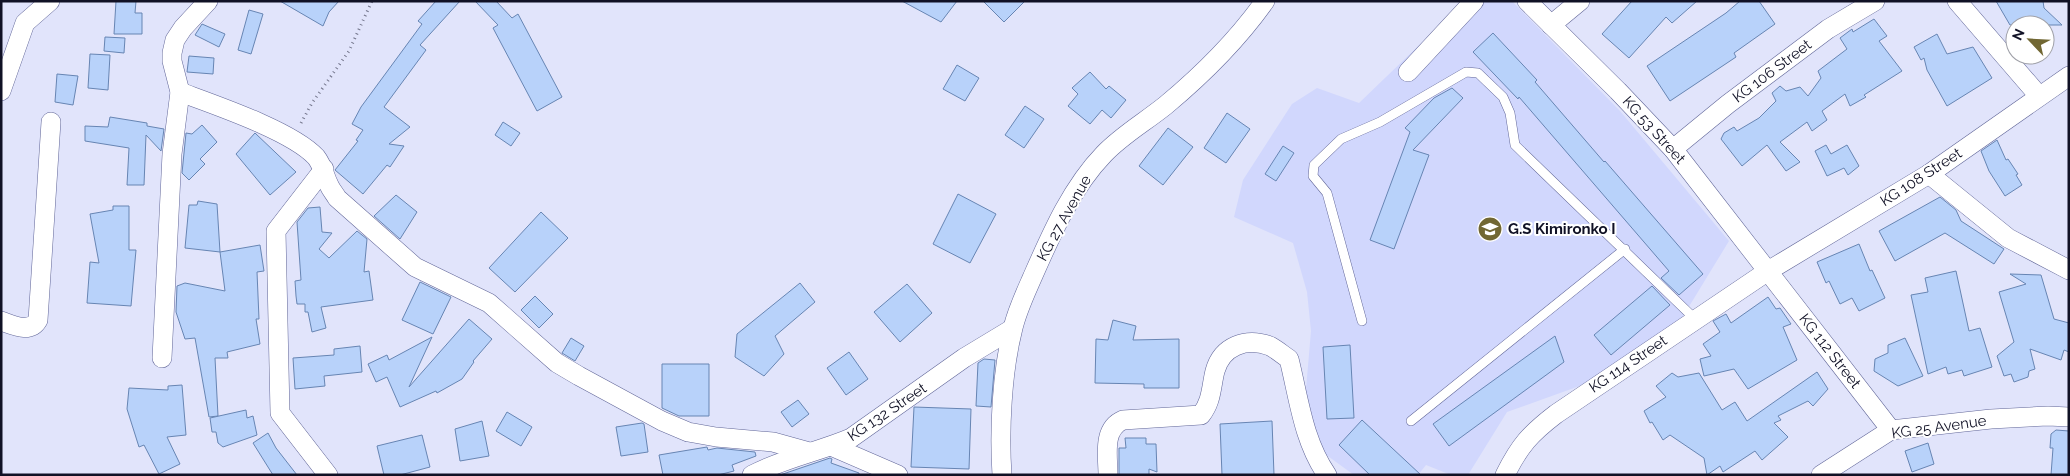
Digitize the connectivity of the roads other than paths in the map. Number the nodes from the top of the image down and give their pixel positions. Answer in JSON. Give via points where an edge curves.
{"nodes":[{"id":1,"x":50,"y":1,"type":"edge"},
{"id":2,"x":208,"y":1,"type":"edge"},
{"id":3,"x":1265,"y":1,"type":"edge"},
{"id":4,"x":1474,"y":1,"type":"edge"},
{"id":5,"x":1527,"y":1,"type":"edge"},
{"id":6,"x":1580,"y":1,"type":"edge"},
{"id":7,"x":1875,"y":1,"type":"edge"},
{"id":8,"x":1957,"y":1,"type":"edge"},
{"id":9,"x":1551,"y":25,"type":"junction"},
{"id":10,"x":1408,"y":72,"type":"dead end"},
{"id":11,"x":2069,"y":76,"type":"edge"},
{"id":12,"x":1,"y":90,"type":"edge"},
{"id":13,"x":180,"y":92,"type":"junction"},
{"id":14,"x":2039,"y":96,"type":"junction"},
{"id":15,"x":51,"y":122,"type":"dead end"},
{"id":16,"x":1673,"y":149,"type":"junction"},
{"id":17,"x":324,"y":169,"type":"junction"},
{"id":18,"x":1929,"y":174,"type":"junction"},
{"id":19,"x":1625,"y":249,"type":"junction"},
{"id":20,"x":2069,"y":270,"type":"edge"},
{"id":21,"x":1768,"y":271,"type":"junction"},
{"id":22,"x":1695,"y":319,"type":"junction"},
{"id":23,"x":1,"y":321,"type":"edge"},
{"id":24,"x":1362,"y":321,"type":"dead end"},
{"id":25,"x":1012,"y":329,"type":"junction"},
{"id":26,"x":162,"y":358,"type":"dead end"},
{"id":27,"x":2069,"y":417,"type":"edge"},
{"id":28,"x":1411,"y":421,"type":"dead end"},
{"id":29,"x":1891,"y":430,"type":"junction"},
{"id":30,"x":831,"y":446,"type":"junction"},
{"id":31,"x":810,"y":452,"type":"junction"},
{"id":32,"x":328,"y":475,"type":"edge"},
{"id":33,"x":752,"y":475,"type":"edge"},
{"id":34,"x":898,"y":475,"type":"edge"},
{"id":35,"x":1002,"y":475,"type":"edge"},
{"id":36,"x":1108,"y":475,"type":"edge"},
{"id":37,"x":1327,"y":475,"type":"edge"},
{"id":38,"x":1505,"y":475,"type":"edge"},
{"id":39,"x":1821,"y":475,"type":"edge"}],
"edges":[{"from":1,"to":12,"type":"street","via":[[25,23]]},
{"from":2,"to":13,"type":"street","via":[[175,40],[172,61]]},
{"from":3,"to":25,"type":"street","name":"KG 27 Avenue","via":[[1251,21],[1209,65],[1165,106],[1119,140],[1087,172],[1045,248]]},
{"from":4,"to":10,"type":"street"},
{"from":5,"to":9,"type":"street","name":"KG 53 Street"},
{"from":6,"to":9,"type":"street"},
{"from":7,"to":16,"type":"street","name":"KG 106 Street","via":[[1828,28]]},
{"from":8,"to":14,"type":"street"},
{"from":9,"to":16,"type":"street","name":"KG 53 Street"},
{"from":11,"to":14,"type":"street","name":"KG 108 Street"},
{"from":13,"to":17,"type":"street","via":[[270,129],[302,146],[317,158]]},
{"from":13,"to":26,"type":"street","via":[[172,154]]},
{"from":14,"to":18,"type":"street","name":"KG 108 Street"},
{"from":15,"to":23,"type":"street","via":[[38,320],[27,328]]},
{"from":16,"to":21,"type":"street","name":"KG 53 Street"},
{"from":17,"to":31,"type":"street","via":[[337,198],[415,267],[489,303],[557,363],[688,432],[773,442]]},
{"from":17,"to":32,"type":"street","via":[[276,231],[280,413]]},
{"from":18,"to":20,"type":"street","via":[[2008,238]]},
{"from":18,"to":21,"type":"street","name":"KG 108 Street"},
{"from":19,"to":22,"type":"lane"},
{"from":19,"to":24,"type":"lane","via":[[1515,145],[1510,113],[1503,97],[1478,73],[1466,72],[1380,122],[1341,139],[1314,165],[1313,176],[1327,192]]},
{"from":19,"to":28,"type":"lane"},
{"from":21,"to":22,"type":"street","name":"KG 114 Street"},
{"from":21,"to":29,"type":"street","name":"KG 112 Street"},
{"from":22,"to":38,"type":"street","name":"KG 114 Street","via":[[1530,435]]},
{"from":25,"to":30,"type":"street","name":"KG 132 Street","via":[[964,358],[851,438]]},
{"from":25,"to":35,"type":"street","name":"KG 27 Avenue","via":[[1003,393]]},
{"from":27,"to":29,"type":"street","name":"KG 25 Avenue","via":[[1991,419]]},
{"from":29,"to":39,"type":"street","name":"KG 25 Avenue"},
{"from":30,"to":31,"type":"street","name":"KG 132 Street"},
{"from":30,"to":34,"type":"street"},
{"from":31,"to":33,"type":"street","name":"KG 132 Street","via":[[777,462]]},
{"from":36,"to":37,"type":"street","via":[[1109,435],[1117,423],[1201,414],[1211,398],[1216,370],[1226,352],[1238,343],[1250,342],[1271,346],[1289,359],[1303,424]]}]}
